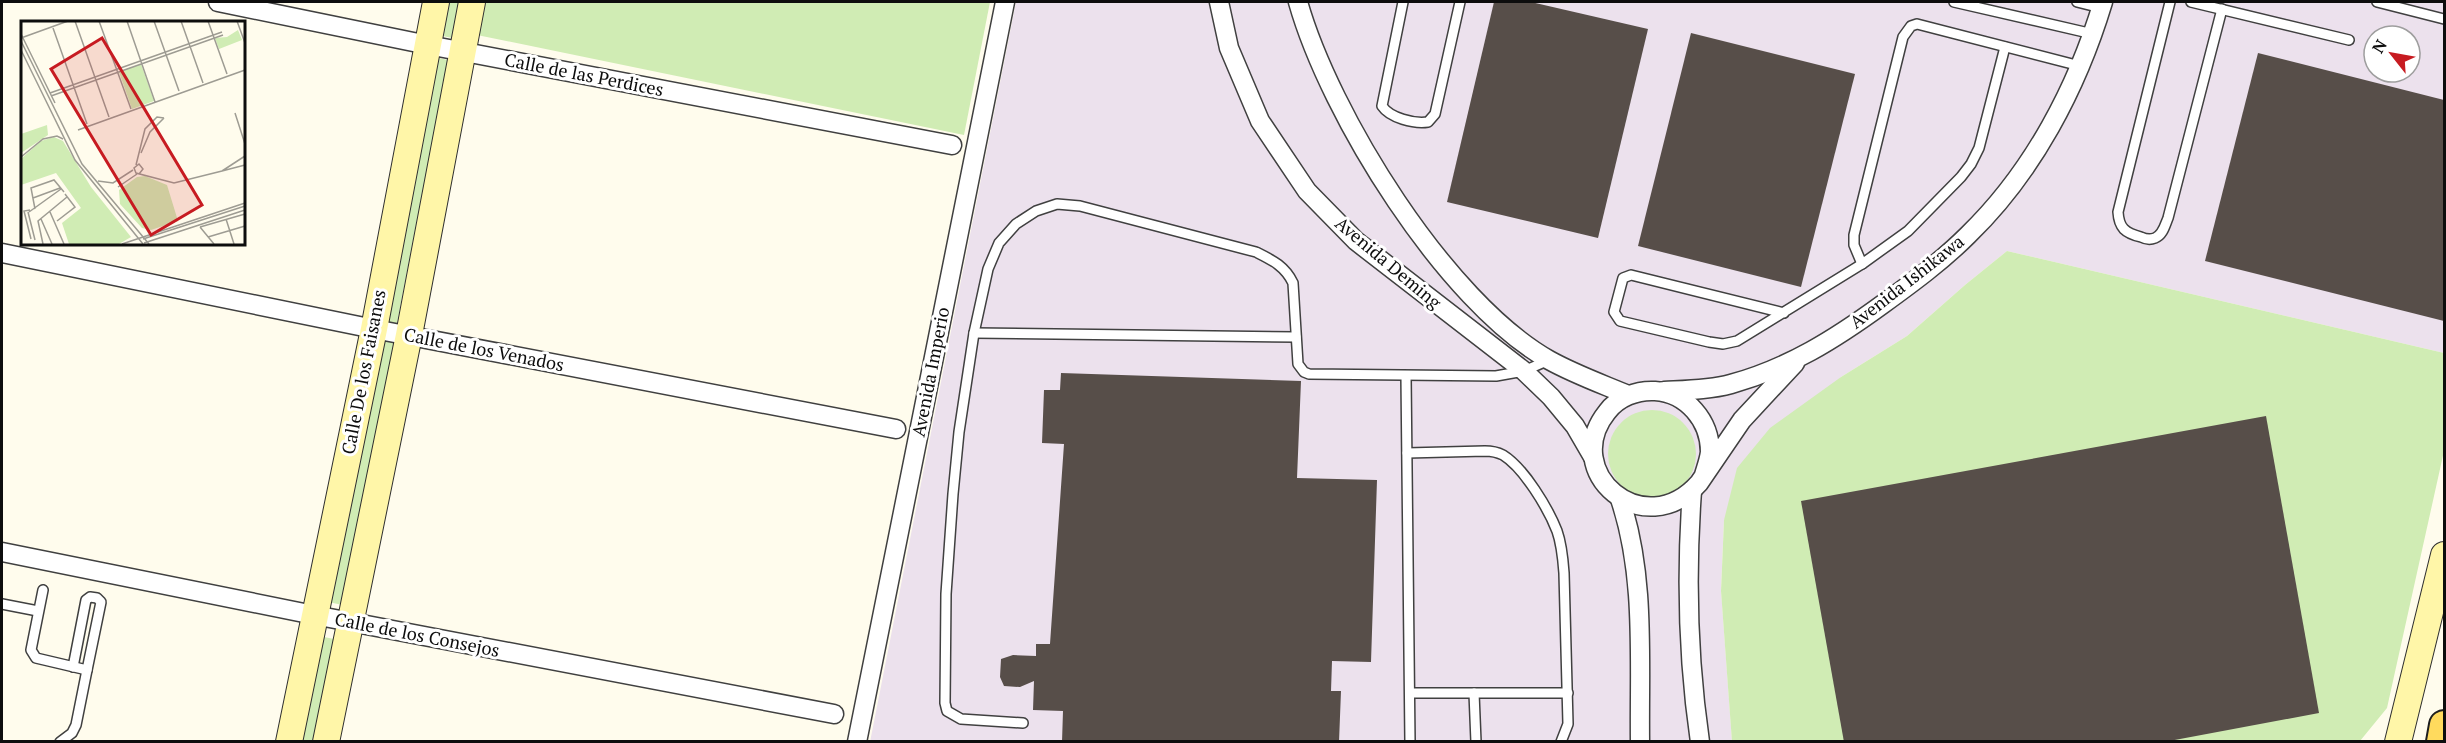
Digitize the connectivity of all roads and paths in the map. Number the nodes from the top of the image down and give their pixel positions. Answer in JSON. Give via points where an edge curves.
{"nodes":[{"id":1,"x":218,"y":2,"type":"edge"},
{"id":2,"x":436,"y":2,"type":"edge"},
{"id":3,"x":472,"y":2,"type":"edge"},
{"id":4,"x":1005,"y":2,"type":"edge"},
{"id":5,"x":1219,"y":2,"type":"edge"},
{"id":6,"x":1298,"y":2,"type":"edge"},
{"id":7,"x":1403,"y":2,"type":"edge"},
{"id":8,"x":1460,"y":2,"type":"edge"},
{"id":9,"x":1954,"y":2,"type":"edge"},
{"id":10,"x":2077,"y":2,"type":"edge"},
{"id":11,"x":2170,"y":2,"type":"edge"},
{"id":12,"x":2191,"y":2,"type":"edge"},
{"id":13,"x":2377,"y":2,"type":"edge"},
{"id":14,"x":2102,"y":5,"type":"edge"},
{"id":15,"x":2222,"y":9,"type":"junction"},
{"id":16,"x":2445,"y":19,"type":"edge"},
{"id":17,"x":2093,"y":34,"type":"junction"},
{"id":18,"x":2349,"y":40,"type":"dead end"},
{"id":19,"x":428,"y":45,"type":"junction"},
{"id":20,"x":2005,"y":47,"type":"junction"},
{"id":21,"x":462,"y":51,"type":"junction"},
{"id":22,"x":2080,"y":66,"type":"junction"},
{"id":23,"x":952,"y":145,"type":"dead end"},
{"id":24,"x":2,"y":253,"type":"edge"},
{"id":25,"x":1862,"y":264,"type":"junction"},
{"id":26,"x":1784,"y":313,"type":"junction"},
{"id":27,"x":374,"y":329,"type":"junction"},
{"id":28,"x":974,"y":333,"type":"junction"},
{"id":29,"x":409,"y":335,"type":"junction"},
{"id":30,"x":1296,"y":337,"type":"junction"},
{"id":31,"x":1549,"y":360,"type":"junction"},
{"id":32,"x":1798,"y":360,"type":"junction"},
{"id":33,"x":1524,"y":371,"type":"junction"},
{"id":34,"x":1406,"y":376,"type":"junction"},
{"id":35,"x":1664,"y":391,"type":"junction"},
{"id":36,"x":1628,"y":395,"type":"junction"},
{"id":37,"x":896,"y":429,"type":"dead end"},
{"id":38,"x":1407,"y":453,"type":"junction"},
{"id":39,"x":1593,"y":457,"type":"junction"},
{"id":40,"x":1704,"y":475,"type":"junction"},
{"id":41,"x":1692,"y":491,"type":"junction"},
{"id":42,"x":1620,"y":499,"type":"junction"},
{"id":43,"x":2,"y":552,"type":"edge"},
{"id":44,"x":2445,"y":555,"type":"edge"},
{"id":45,"x":43,"y":590,"type":"dead end"},
{"id":46,"x":2,"y":604,"type":"edge"},
{"id":47,"x":38,"y":611,"type":"junction"},
{"id":48,"x":314,"y":615,"type":"junction"},
{"id":49,"x":349,"y":621,"type":"junction"},
{"id":50,"x":73,"y":668,"type":"junction"},
{"id":51,"x":87,"y":670,"type":"junction"},
{"id":52,"x":1410,"y":693,"type":"junction"},
{"id":53,"x":1474,"y":693,"type":"junction"},
{"id":54,"x":1568,"y":693,"type":"junction"},
{"id":55,"x":834,"y":714,"type":"dead end"},
{"id":56,"x":1023,"y":723,"type":"dead end"},
{"id":57,"x":2445,"y":725,"type":"edge"},
{"id":58,"x":60,"y":741,"type":"edge"},
{"id":59,"x":289,"y":741,"type":"edge"},
{"id":60,"x":326,"y":741,"type":"edge"},
{"id":61,"x":857,"y":741,"type":"edge"},
{"id":62,"x":1410,"y":741,"type":"edge"},
{"id":63,"x":1476,"y":741,"type":"edge"},
{"id":64,"x":1561,"y":741,"type":"edge"},
{"id":65,"x":1640,"y":741,"type":"edge"},
{"id":66,"x":1700,"y":741,"type":"edge"},
{"id":67,"x":2398,"y":741,"type":"edge"},
{"id":68,"x":2441,"y":741,"type":"edge"}],
"edges":[{"from":1,"to":19,"type":"street","name":"Calle de las Perdices"},
{"from":2,"to":19,"type":"street","name":"Calle De los Faisanes"},
{"from":3,"to":21,"type":"street","name":"Calle De los Faisanes"},
{"from":4,"to":61,"type":"street","name":"Avenida Imperio"},
{"from":5,"to":33,"type":"street","name":"Avenida Deming","via":[[1229,48],[1260,121],[1307,191],[1356,241]]},
{"from":6,"to":31,"type":"street","name":"Avenida Deming","via":[[1329,83],[1392,193],[1453,275],[1513,334]]},
{"from":7,"to":8,"type":"lane","via":[[1382,106],[1392,116],[1423,123],[1435,114]]},
{"from":9,"to":17,"type":"lane"},
{"from":10,"to":14,"type":"lane"},
{"from":11,"to":15,"type":"lane","via":[[2118,212],[2123,230],[2148,239],[2161,233],[2168,218]]},
{"from":12,"to":15,"type":"lane"},
{"from":13,"to":16,"type":"lane"},
{"from":14,"to":17,"type":"street","name":"Avenida Ishikawa"},
{"from":15,"to":18,"type":"lane"},
{"from":17,"to":22,"type":"street","name":"Avenida Ishikawa"},
{"from":19,"to":21,"type":"street","name":"Calle de las Perdices"},
{"from":19,"to":27,"type":"street","name":"Calle De los Faisanes"},
{"from":20,"to":22,"type":"lane"},
{"from":20,"to":25,"type":"lane","via":[[1979,148],[1971,164],[1908,231]]},
{"from":20,"to":25,"type":"lane","via":[[1917,24],[1906,31],[1854,235]]},
{"from":21,"to":23,"type":"street","name":"Calle de las Perdices"},
{"from":21,"to":29,"type":"street","name":"Calle De los Faisanes"},
{"from":22,"to":32,"type":"street","name":"Avenida Ishikawa","via":[[2034,154],[1974,230],[1865,318]]},
{"from":24,"to":27,"type":"street","name":"Calle de los Venados"},
{"from":25,"to":26,"type":"lane"},
{"from":26,"to":26,"type":"lane","via":[[1737,341],[1723,344],[1620,321],[1614,312],[1623,278],[1631,275]]},
{"from":27,"to":29,"type":"street","name":"Calle de los Venados"},
{"from":27,"to":48,"type":"street","name":"Calle De los Faisanes"},
{"from":28,"to":30,"type":"lane"},
{"from":28,"to":30,"type":"lane","via":[[988,268],[999,243],[1016,224],[1057,204],[1080,206],[1256,252],[1276,261],[1293,283]]},
{"from":28,"to":56,"type":"lane","via":[[952,505],[945,703],[947,711],[961,719]]},
{"from":29,"to":37,"type":"street","name":"Calle de los Venados"},
{"from":29,"to":49,"type":"street","name":"Calle De los Faisanes"},
{"from":30,"to":34,"type":"lane","via":[[1298,364],[1304,372]]},
{"from":31,"to":33,"type":"lane"},
{"from":31,"to":36,"type":"street","name":"Avenida Deming"},
{"from":32,"to":35,"type":"street","name":"Avenida Ishikawa","via":[[1730,385]]},
{"from":32,"to":40,"type":"street","name":"Avenida Ishikawa","via":[[1742,420]]},
{"from":33,"to":34,"type":"lane","via":[[1496,376]]},
{"from":33,"to":39,"type":"street","name":"Avenida Deming","via":[[1575,426]]},
{"from":34,"to":38,"type":"lane"},
{"from":35,"to":36,"type":"street","name":"Avenida Ishikawa"},
{"from":35,"to":40,"type":"street","name":"Avenida Ishikawa","via":[[1683,399],[1699,414],[1708,433],[1710,454]]},
{"from":36,"to":39,"type":"street","via":[[1612,405],[1600,420],[1593,438]]},
{"from":38,"to":52,"type":"lane"},
{"from":38,"to":54,"type":"lane","via":[[1497,452],[1526,478],[1548,513],[1562,551]]},
{"from":39,"to":42,"type":"street","via":[[1607,486]]},
{"from":40,"to":41,"type":"street","name":"Avenida Ishikawa"},
{"from":41,"to":42,"type":"street","name":"Avenida Ishikawa","via":[[1677,502],[1658,508]]},
{"from":41,"to":66,"type":"street","via":[[1689,533],[1693,695]]},
{"from":42,"to":65,"type":"street","via":[[1637,582]]},
{"from":43,"to":48,"type":"street","name":"Calle de los Consejos"},
{"from":44,"to":67,"type":"street"},
{"from":45,"to":47,"type":"lane"},
{"from":46,"to":47,"type":"lane"},
{"from":47,"to":50,"type":"lane","via":[[32,655]]},
{"from":48,"to":49,"type":"street","name":"Calle de los Consejos"},
{"from":48,"to":59,"type":"street","name":"Calle De los Faisanes"},
{"from":49,"to":55,"type":"street","name":"Calle de los Consejos"},
{"from":49,"to":60,"type":"street","name":"Calle De los Faisanes"},
{"from":50,"to":51,"type":"lane"},
{"from":50,"to":51,"type":"lane","via":[[86,600],[90,597],[101,602]]},
{"from":51,"to":58,"type":"lane","via":[[76,725]]},
{"from":52,"to":53,"type":"lane"},
{"from":52,"to":62,"type":"lane"},
{"from":53,"to":54,"type":"lane"},
{"from":53,"to":63,"type":"lane"},
{"from":54,"to":64,"type":"lane","via":[[1568,724]]},
{"from":57,"to":68,"type":"main road"}]}
